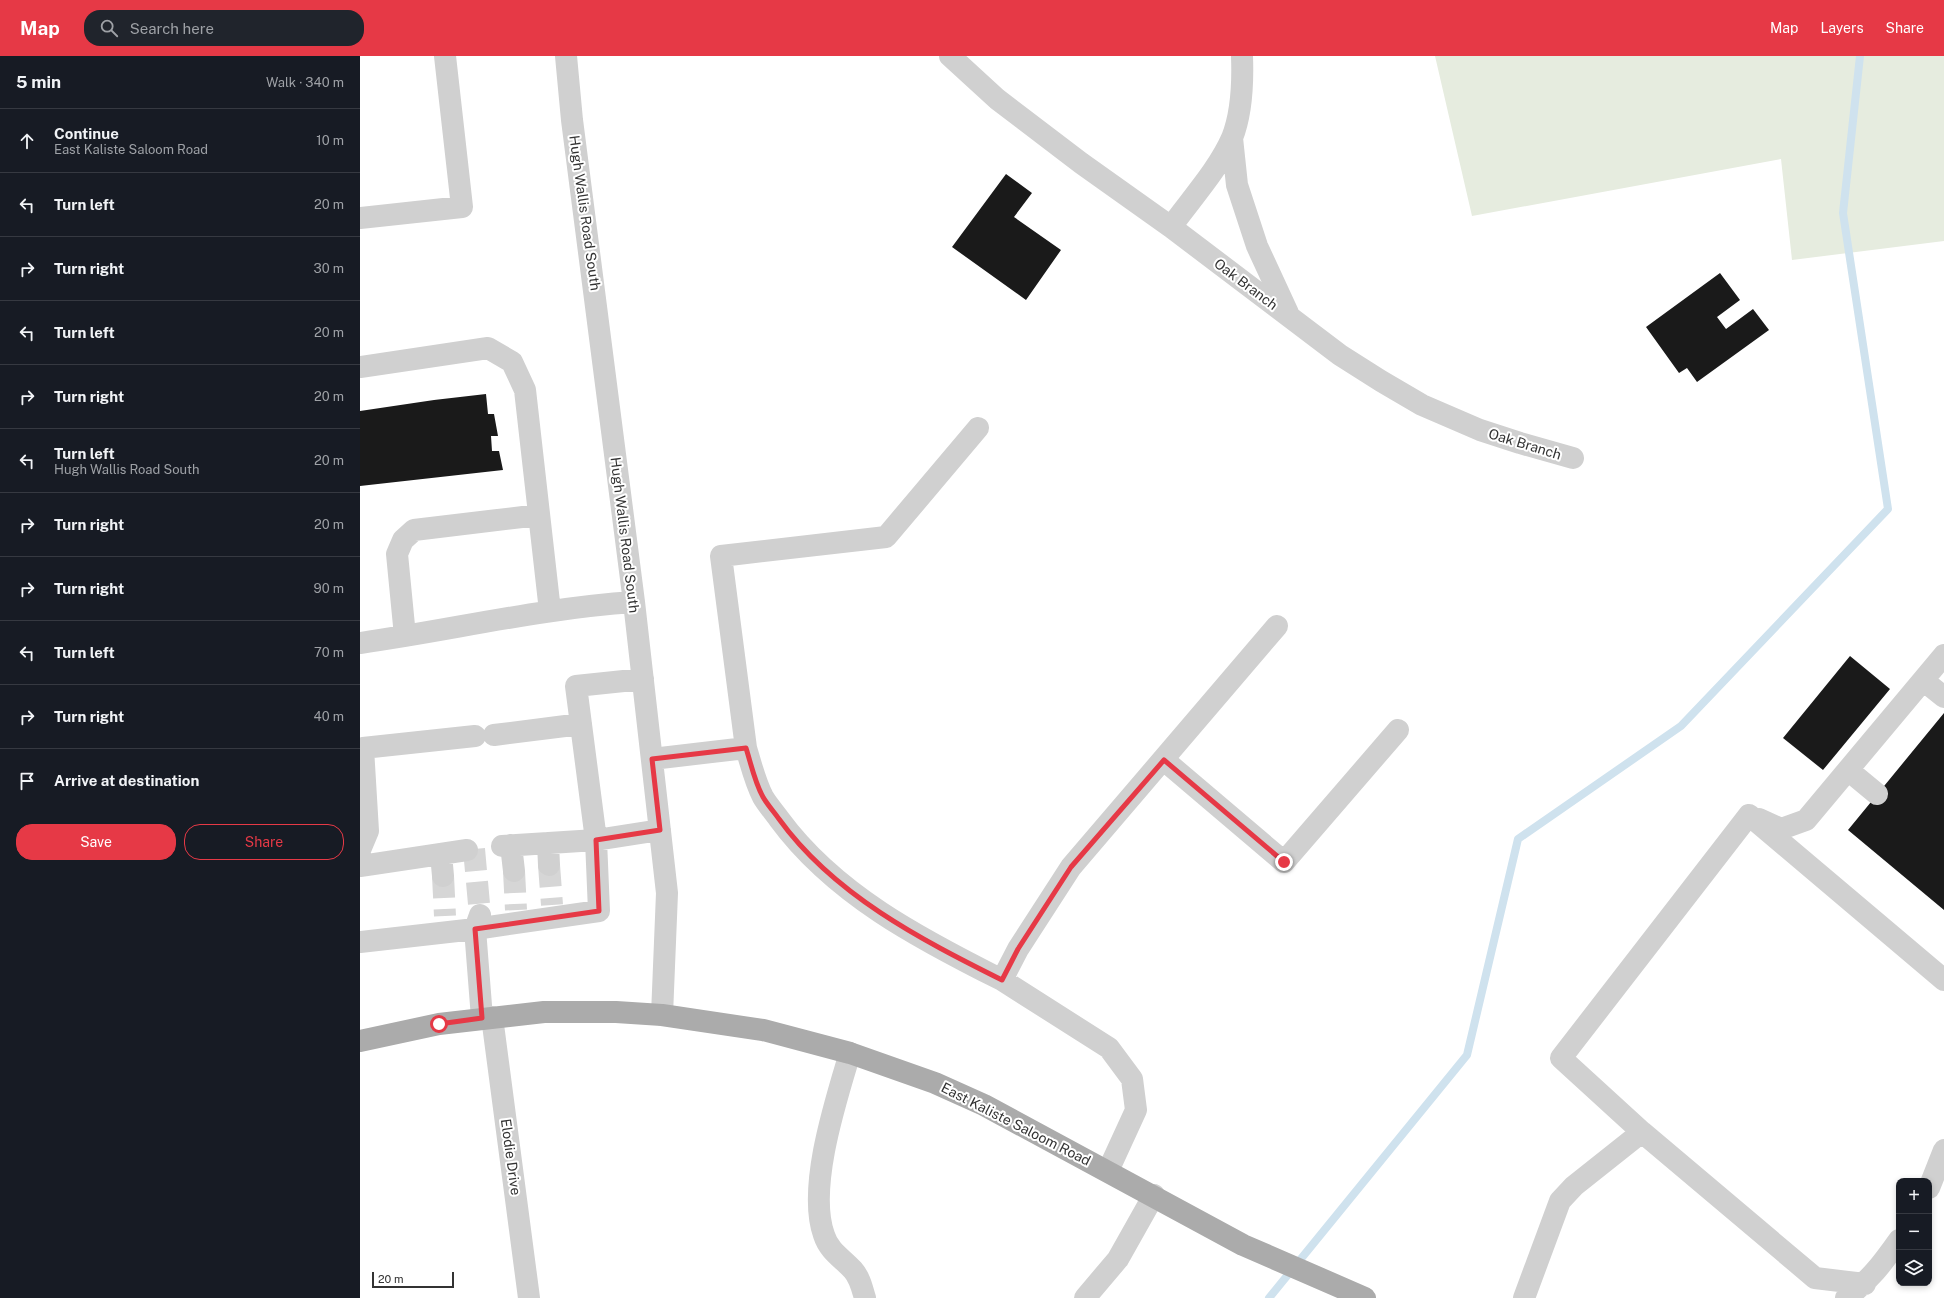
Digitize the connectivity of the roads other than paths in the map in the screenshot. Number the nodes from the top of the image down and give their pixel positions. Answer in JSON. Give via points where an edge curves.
{"nodes":[{"id":1,"x":445,"y":56,"type":"edge"},
{"id":2,"x":566,"y":56,"type":"edge"},
{"id":3,"x":950,"y":56,"type":"edge"},
{"id":4,"x":1242,"y":56,"type":"edge"},
{"id":5,"x":1232,"y":138,"type":"junction"},
{"id":6,"x":360,"y":218,"type":"edge"},
{"id":7,"x":1171,"y":227,"type":"junction"},
{"id":8,"x":1290,"y":316,"type":"junction"},
{"id":9,"x":360,"y":368,"type":"edge"},
{"id":10,"x":978,"y":428,"type":"dead end"},
{"id":11,"x":1573,"y":458,"type":"dead end"},
{"id":12,"x":539,"y":515,"type":"junction"},
{"id":13,"x":634,"y":602,"type":"junction"},
{"id":14,"x":550,"y":610,"type":"junction"},
{"id":15,"x":1277,"y":626,"type":"dead end"},
{"id":16,"x":405,"y":636,"type":"junction"},
{"id":17,"x":360,"y":642,"type":"edge"},
{"id":18,"x":1944,"y":655,"type":"edge"},
{"id":19,"x":643,"y":680,"type":"junction"},
{"id":20,"x":1924,"y":681,"type":"junction"},
{"id":21,"x":1944,"y":697,"type":"edge"},
{"id":22,"x":581,"y":724,"type":"junction"},
{"id":23,"x":1398,"y":730,"type":"dead end"},
{"id":24,"x":746,"y":748,"type":"junction"},
{"id":25,"x":652,"y":759,"type":"junction"},
{"id":26,"x":1164,"y":760,"type":"junction"},
{"id":27,"x":1848,"y":770,"type":"junction"},
{"id":28,"x":1877,"y":794,"type":"dead end"},
{"id":29,"x":1749,"y":815,"type":"junction"},
{"id":30,"x":660,"y":830,"type":"junction"},
{"id":31,"x":596,"y":840,"type":"junction"},
{"id":32,"x":548,"y":843,"type":"junction"},
{"id":33,"x":360,"y":850,"type":"edge"},
{"id":34,"x":467,"y":850,"type":"dead end"},
{"id":35,"x":441,"y":854,"type":"junction"},
{"id":36,"x":360,"y":866,"type":"edge"},
{"id":37,"x":549,"y":866,"type":"tunnel mouth"},
{"id":38,"x":514,"y":871,"type":"tunnel mouth"},
{"id":39,"x":443,"y":876,"type":"tunnel mouth"},
{"id":40,"x":478,"y":922,"type":"junction"},
{"id":41,"x":360,"y":942,"type":"edge"},
{"id":42,"x":1002,"y":980,"type":"junction"},
{"id":43,"x":1944,"y":980,"type":"edge"},
{"id":44,"x":662,"y":1015,"type":"junction"},
{"id":45,"x":487,"y":1017,"type":"junction"},
{"id":46,"x":360,"y":1041,"type":"edge"},
{"id":47,"x":850,"y":1053,"type":"junction"},
{"id":48,"x":1642,"y":1132,"type":"junction"},
{"id":49,"x":1944,"y":1150,"type":"edge"},
{"id":50,"x":1108,"y":1170,"type":"junction"},
{"id":51,"x":1932,"y":1180,"type":"edge"},
{"id":52,"x":1154,"y":1195,"type":"junction"},
{"id":53,"x":1896,"y":1244,"type":"edge"},
{"id":54,"x":1865,"y":1284,"type":"junction"},
{"id":55,"x":1362,"y":1297,"type":"edge"},
{"id":56,"x":529,"y":1298,"type":"edge"},
{"id":57,"x":865,"y":1298,"type":"edge"},
{"id":58,"x":1085,"y":1298,"type":"edge"},
{"id":59,"x":1524,"y":1298,"type":"edge"},
{"id":60,"x":1846,"y":1298,"type":"edge"}],
"edges":[{"from":1,"to":6,"type":"street","via":[[462,206]]},
{"from":2,"to":13,"type":"street","name":"Hugh Wallis Road South"},
{"from":3,"to":7,"type":"street","name":"Oak Branch","via":[[997,99],[1075,159]]},
{"from":4,"to":5,"type":"street","via":[[1240,106]]},
{"from":5,"to":7,"type":"street","via":[[1217,164]]},
{"from":5,"to":8,"type":"street","via":[[1237,186],[1256,246]]},
{"from":7,"to":8,"type":"street","name":"Oak Branch"},
{"from":8,"to":11,"type":"street","name":"Oak Branch","via":[[1340,355],[1422,405],[1480,430]]},
{"from":9,"to":12,"type":"street","via":[[488,348],[512,362],[525,390]]},
{"from":10,"to":24,"type":"street","via":[[886,537],[721,556]]},
{"from":12,"to":14,"type":"street"},
{"from":12,"to":16,"type":"street","via":[[414,530],[403,540],[396,554]]},
{"from":13,"to":14,"type":"street"},
{"from":13,"to":19,"type":"street","name":"Hugh Wallis Road South"},
{"from":14,"to":16,"type":"street"},
{"from":15,"to":26,"type":"street"},
{"from":16,"to":17,"type":"street"},
{"from":18,"to":20,"type":"street"},
{"from":19,"to":22,"type":"street","via":[[576,686]]},
{"from":19,"to":25,"type":"street","name":"Hugh Wallis Road South"},
{"from":20,"to":21,"type":"street"},
{"from":20,"to":27,"type":"street"},
{"from":22,"to":31,"type":"street"},
{"from":22,"to":33,"type":"street","via":[[363,748],[368,831]]},
{"from":23,"to":26,"type":"street","via":[[1284,862]]},
{"from":24,"to":25,"type":"street"},
{"from":24,"to":42,"type":"street","via":[[762,796],[795,841],[832,876],[883,915],[935,946]]},
{"from":25,"to":30,"type":"street","name":"Hugh Wallis Road South"},
{"from":26,"to":42,"type":"street","via":[[1071,867],[1018,949]]},
{"from":27,"to":28,"type":"street"},
{"from":27,"to":29,"type":"street","via":[[1806,820],[1781,829]]},
{"from":29,"to":43,"type":"street"},
{"from":29,"to":48,"type":"street","via":[[1561,1058]]},
{"from":30,"to":31,"type":"street"},
{"from":30,"to":44,"type":"street","name":"Hugh Wallis Road South","via":[[667,892]]},
{"from":31,"to":32,"type":"street"},
{"from":31,"to":40,"type":"street","via":[[599,911],[553,912]]},
{"from":32,"to":37,"type":"street"},
{"from":32,"to":38,"type":"street","via":[[506,845]]},
{"from":34,"to":35,"type":"street"},
{"from":35,"to":36,"type":"street"},
{"from":35,"to":39,"type":"street"},
{"from":40,"to":41,"type":"street","via":[[447,924]]},
{"from":40,"to":45,"type":"street","name":"Elodie Drive"},
{"from":42,"to":50,"type":"street","via":[[1109,1048],[1132,1079],[1136,1110]]},
{"from":44,"to":45,"type":"main road","name":"East Kaliste Saloom Road","via":[[544,1012]]},
{"from":44,"to":47,"type":"main road","name":"East Kaliste Saloom Road","via":[[763,1030]]},
{"from":45,"to":46,"type":"main road","name":"East Kaliste Saloom Road","via":[[399,1031]]},
{"from":45,"to":56,"type":"street","name":"Elodie Drive"},
{"from":47,"to":50,"type":"main road","name":"East Kaliste Saloom Road","via":[[935,1083],[984,1105]]},
{"from":47,"to":57,"type":"street","via":[[831,1114],[819,1183],[819,1208],[824,1235],[832,1251],[853,1271]]},
{"from":48,"to":54,"type":"street","via":[[1815,1278]]},
{"from":48,"to":59,"type":"street","via":[[1574,1186],[1560,1201]]},
{"from":49,"to":51,"type":"street"},
{"from":50,"to":52,"type":"main road","name":"East Kaliste Saloom Road"},
{"from":52,"to":55,"type":"main road","name":"East Kaliste Saloom Road","via":[[1243,1244]]},
{"from":52,"to":58,"type":"street","via":[[1118,1259]]},
{"from":53,"to":54,"type":"street"},
{"from":54,"to":60,"type":"street"}]}
